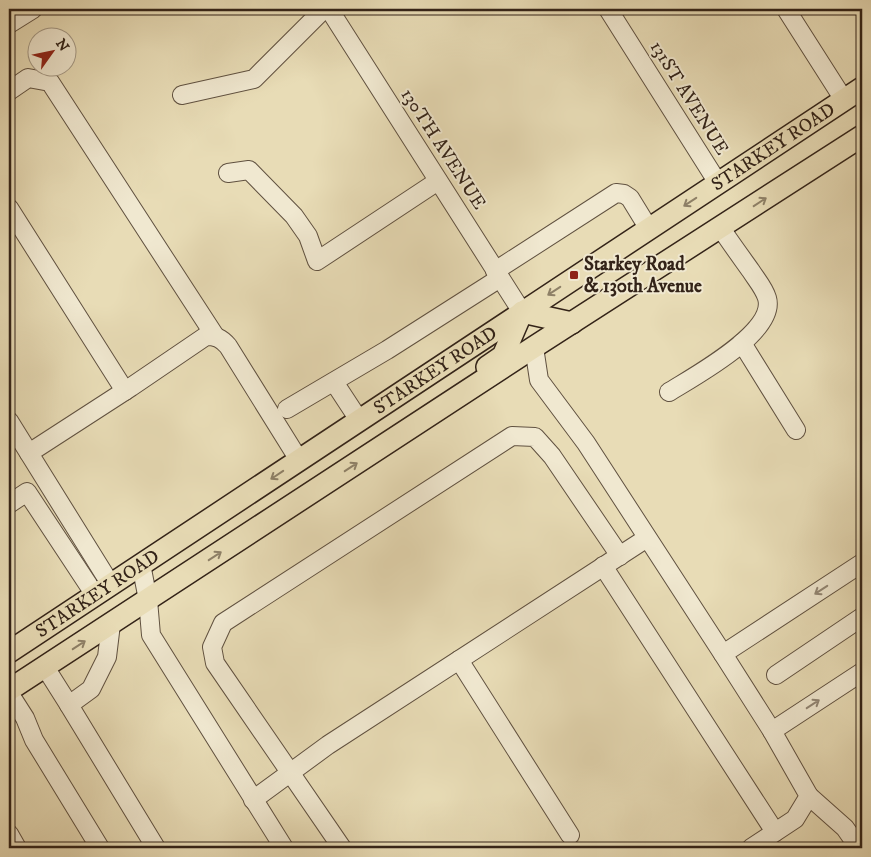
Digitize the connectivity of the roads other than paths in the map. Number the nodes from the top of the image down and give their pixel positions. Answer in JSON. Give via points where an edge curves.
{"nodes":[{"id":1,"x":34,"y":9,"type":"edge"},
{"id":2,"x":324,"y":9,"type":"edge"},
{"id":3,"x":329,"y":9,"type":"edge"},
{"id":4,"x":608,"y":9,"type":"edge"},
{"id":5,"x":786,"y":9,"type":"edge"},
{"id":6,"x":9,"y":24,"type":"edge"},
{"id":7,"x":862,"y":88,"type":"edge"},
{"id":8,"x":9,"y":91,"type":"edge"},
{"id":9,"x":182,"y":95,"type":"dead end"},
{"id":10,"x":844,"y":100,"type":"junction"},
{"id":11,"x":862,"y":136,"type":"edge"},
{"id":12,"x":228,"y":173,"type":"dead end"},
{"id":13,"x":438,"y":181,"type":"junction"},
{"id":14,"x":718,"y":183,"type":"junction"},
{"id":15,"x":9,"y":208,"type":"edge"},
{"id":16,"x":720,"y":227,"type":"junction"},
{"id":17,"x":649,"y":229,"type":"junction"},
{"id":18,"x":498,"y":274,"type":"junction"},
{"id":19,"x":522,"y":312,"type":"junction"},
{"id":20,"x":572,"y":323,"type":"junction"},
{"id":21,"x":215,"y":336,"type":"junction"},
{"id":22,"x":742,"y":343,"type":"junction"},
{"id":23,"x":534,"y":347,"type":"junction"},
{"id":24,"x":334,"y":382,"type":"junction"},
{"id":25,"x":125,"y":391,"type":"junction"},
{"id":26,"x":669,"y":392,"type":"dead end"},
{"id":27,"x":287,"y":409,"type":"dead end"},
{"id":28,"x":359,"y":420,"type":"junction"},
{"id":29,"x":9,"y":421,"type":"edge"},
{"id":30,"x":422,"y":421,"type":"junction"},
{"id":31,"x":796,"y":430,"type":"dead end"},
{"id":32,"x":29,"y":453,"type":"junction"},
{"id":33,"x":299,"y":460,"type":"junction"},
{"id":34,"x":9,"y":504,"type":"edge"},
{"id":35,"x":647,"y":538,"type":"junction"},
{"id":36,"x":620,"y":556,"type":"junction"},
{"id":37,"x":862,"y":563,"type":"edge"},
{"id":38,"x":141,"y":564,"type":"junction"},
{"id":39,"x":603,"y":566,"type":"junction"},
{"id":40,"x":103,"y":590,"type":"junction"},
{"id":41,"x":148,"y":600,"type":"junction"},
{"id":42,"x":862,"y":617,"type":"edge"},
{"id":43,"x":111,"y":624,"type":"junction"},
{"id":44,"x":9,"y":652,"type":"edge"},
{"id":45,"x":723,"y":654,"type":"junction"},
{"id":46,"x":459,"y":660,"type":"junction"},
{"id":47,"x":45,"y":667,"type":"junction"},
{"id":48,"x":862,"y":672,"type":"edge"},
{"id":49,"x":776,"y":675,"type":"dead end"},
{"id":50,"x":9,"y":692,"type":"edge"},
{"id":51,"x":70,"y":705,"type":"junction"},
{"id":52,"x":772,"y":731,"type":"junction"},
{"id":53,"x":290,"y":773,"type":"junction"},
{"id":54,"x":809,"y":796,"type":"junction"},
{"id":55,"x":253,"y":800,"type":"junction"},
{"id":56,"x":774,"y":832,"type":"junction"},
{"id":57,"x":9,"y":834,"type":"edge"},
{"id":58,"x":570,"y":834,"type":"dead end"},
{"id":59,"x":17,"y":848,"type":"edge"},
{"id":60,"x":100,"y":848,"type":"edge"},
{"id":61,"x":156,"y":848,"type":"edge"},
{"id":62,"x":284,"y":848,"type":"edge"},
{"id":63,"x":342,"y":848,"type":"edge"},
{"id":64,"x":751,"y":848,"type":"edge"},
{"id":65,"x":859,"y":848,"type":"edge"}],
"edges":[{"from":1,"to":6,"type":"street"},
{"from":2,"to":9,"type":"street","via":[[254,79]]},
{"from":3,"to":13,"type":"street","name":"130TH AVENUE"},
{"from":4,"to":14,"type":"street","name":"131ST AVENUE"},
{"from":5,"to":10,"type":"street"},
{"from":7,"to":10,"type":"main road","name":"STARKEY ROAD"},
{"from":8,"to":21,"type":"street","via":[[28,78],[50,82]]},
{"from":10,"to":14,"type":"main road","name":"STARKEY ROAD"},
{"from":16,"to":11,"type":"main road","name":"STARKEY ROAD","one_way":true},
{"from":12,"to":13,"type":"street","via":[[249,170],[294,216],[308,236],[317,261]]},
{"from":13,"to":18,"type":"street","name":"130TH AVENUE"},
{"from":14,"to":17,"type":"main road","name":"STARKEY ROAD","one_way":true},
{"from":15,"to":25,"type":"street"},
{"from":16,"to":20,"type":"main road","name":"STARKEY ROAD"},
{"from":16,"to":22,"type":"street","via":[[767,298],[762,321]]},
{"from":17,"to":18,"type":"street","via":[[630,198],[616,193]]},
{"from":17,"to":19,"type":"main road","name":"STARKEY ROAD","one_way":true},
{"from":18,"to":19,"type":"street","name":"130TH AVENUE"},
{"from":18,"to":24,"type":"street"},
{"from":19,"to":20,"type":"main road"},
{"from":19,"to":28,"type":"main road","name":"STARKEY ROAD"},
{"from":19,"to":30,"type":"main road","via":[[503,356],[427,405]]},
{"from":20,"to":23,"type":"main road","name":"STARKEY ROAD"},
{"from":21,"to":25,"type":"street","via":[[206,336]]},
{"from":21,"to":33,"type":"street","via":[[228,346]]},
{"from":22,"to":26,"type":"street"},
{"from":22,"to":31,"type":"street"},
{"from":23,"to":30,"type":"main road","name":"STARKEY ROAD"},
{"from":23,"to":35,"type":"street","via":[[539,380],[586,443]]},
{"from":24,"to":27,"type":"street"},
{"from":24,"to":28,"type":"street"},
{"from":25,"to":32,"type":"street"},
{"from":28,"to":33,"type":"main road","name":"STARKEY ROAD"},
{"from":29,"to":32,"type":"street"},
{"from":41,"to":30,"type":"main road","name":"STARKEY ROAD","one_way":true},
{"from":32,"to":40,"type":"street"},
{"from":33,"to":38,"type":"main road","name":"STARKEY ROAD","one_way":true},
{"from":34,"to":40,"type":"street","via":[[27,492]]},
{"from":35,"to":36,"type":"street"},
{"from":35,"to":45,"type":"street"},
{"from":36,"to":39,"type":"street"},
{"from":36,"to":53,"type":"street","via":[[547,450],[535,437],[512,436],[223,623],[212,646],[215,663]]},
{"from":37,"to":45,"type":"street","one_way":true},
{"from":38,"to":40,"type":"main road","name":"STARKEY ROAD"},
{"from":38,"to":41,"type":"street"},
{"from":39,"to":46,"type":"street"},
{"from":39,"to":56,"type":"street"},
{"from":40,"to":44,"type":"main road","name":"STARKEY ROAD"},
{"from":41,"to":43,"type":"main road","name":"STARKEY ROAD"},
{"from":41,"to":55,"type":"street","via":[[151,635]]},
{"from":42,"to":49,"type":"street"},
{"from":47,"to":43,"type":"main road","name":"STARKEY ROAD","one_way":true},
{"from":43,"to":51,"type":"street","via":[[107,657],[91,689]]},
{"from":45,"to":52,"type":"street"},
{"from":46,"to":53,"type":"street"},
{"from":46,"to":58,"type":"street"},
{"from":47,"to":50,"type":"main road","name":"STARKEY ROAD"},
{"from":47,"to":51,"type":"street"},
{"from":52,"to":48,"type":"street","one_way":true},
{"from":50,"to":60,"type":"street","via":[[34,740]]},
{"from":51,"to":61,"type":"street"},
{"from":52,"to":54,"type":"street"},
{"from":53,"to":55,"type":"street"},
{"from":53,"to":63,"type":"street"},
{"from":54,"to":56,"type":"street","via":[[795,819]]},
{"from":54,"to":65,"type":"street","via":[[845,828]]},
{"from":55,"to":62,"type":"street"},
{"from":56,"to":64,"type":"street"},
{"from":57,"to":59,"type":"street"}]}
